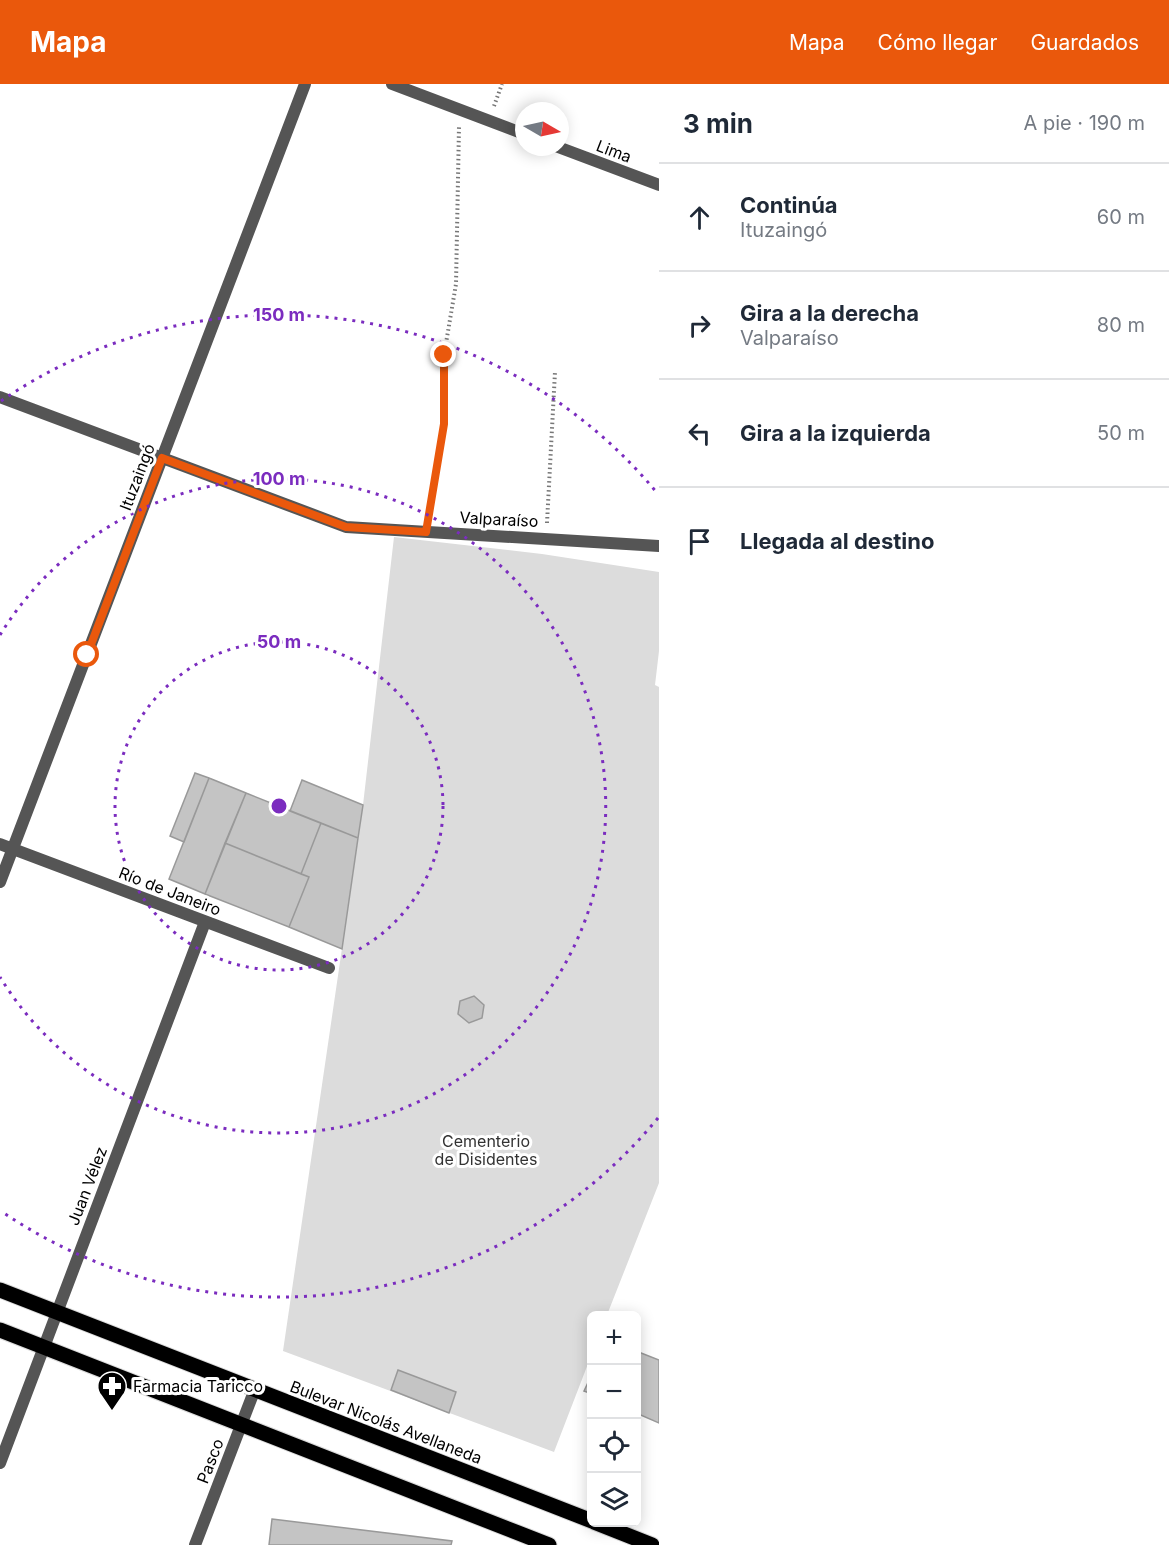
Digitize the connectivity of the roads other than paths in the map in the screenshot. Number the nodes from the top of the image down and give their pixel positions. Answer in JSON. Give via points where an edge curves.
{"nodes":[{"id":1,"x":305,"y":84,"type":"edge"},
{"id":2,"x":392,"y":84,"type":"edge"},
{"id":3,"x":515,"y":130,"type":"edge"},
{"id":4,"x":569,"y":151,"type":"edge"},
{"id":5,"x":659,"y":185,"type":"edge"},
{"id":6,"x":0,"y":397,"type":"edge"},
{"id":7,"x":162,"y":458,"type":"junction"},
{"id":8,"x":659,"y":544,"type":"edge"},
{"id":9,"x":0,"y":844,"type":"edge"},
{"id":10,"x":12,"y":849,"type":"junction"},
{"id":11,"x":0,"y":882,"type":"edge"},
{"id":12,"x":205,"y":922,"type":"junction"},
{"id":13,"x":329,"y":968,"type":"dead end"},
{"id":14,"x":0,"y":1290,"type":"edge"},
{"id":15,"x":57,"y":1312,"type":"junction"},
{"id":16,"x":0,"y":1330,"type":"edge"},
{"id":17,"x":44,"y":1348,"type":"junction"},
{"id":18,"x":255,"y":1389,"type":"junction"},
{"id":19,"x":242,"y":1425,"type":"junction"},
{"id":20,"x":0,"y":1462,"type":"edge"},
{"id":21,"x":587,"y":1520,"type":"edge"},
{"id":22,"x":606,"y":1527,"type":"edge"},
{"id":23,"x":659,"y":1537,"type":"edge"},
{"id":24,"x":195,"y":1545,"type":"edge"},
{"id":25,"x":549,"y":1545,"type":"edge"},
{"id":26,"x":654,"y":1545,"type":"edge"}],
"edges":[{"from":1,"to":7,"type":"street","name":"Ituzaingó"},
{"from":2,"to":3,"type":"street"},
{"from":4,"to":5,"type":"street","name":"Lima"},
{"from":6,"to":7,"type":"street","name":"Valparaíso"},
{"from":7,"to":8,"type":"street","name":"Valparaíso","via":[[346,527]]},
{"from":7,"to":10,"type":"street","name":"Ituzaingó"},
{"from":9,"to":10,"type":"street","name":"Río de Janeiro"},
{"from":10,"to":11,"type":"street","name":"Ituzaingó"},
{"from":10,"to":12,"type":"street","name":"Río de Janeiro"},
{"from":12,"to":13,"type":"street","name":"Río de Janeiro"},
{"from":12,"to":15,"type":"street","name":"Juan Vélez"},
{"from":14,"to":15,"type":"main road","name":"Bulevar Nicolás Avellaneda"},
{"from":15,"to":17,"type":"street","name":"Juan Vélez"},
{"from":15,"to":18,"type":"main road","name":"Bulevar Nicolás Avellaneda"},
{"from":16,"to":17,"type":"main road"},
{"from":17,"to":19,"type":"main road"},
{"from":17,"to":20,"type":"street","name":"Juan Vélez"},
{"from":18,"to":19,"type":"street","name":"Pasco"},
{"from":18,"to":21,"type":"main road","name":"Bulevar Nicolás Avellaneda"},
{"from":19,"to":24,"type":"street","name":"Pasco"},
{"from":19,"to":25,"type":"main road"},
{"from":22,"to":26,"type":"main road","name":"Bulevar Nicolás Avellaneda"},
{"from":23,"to":26,"type":"street"}]}
